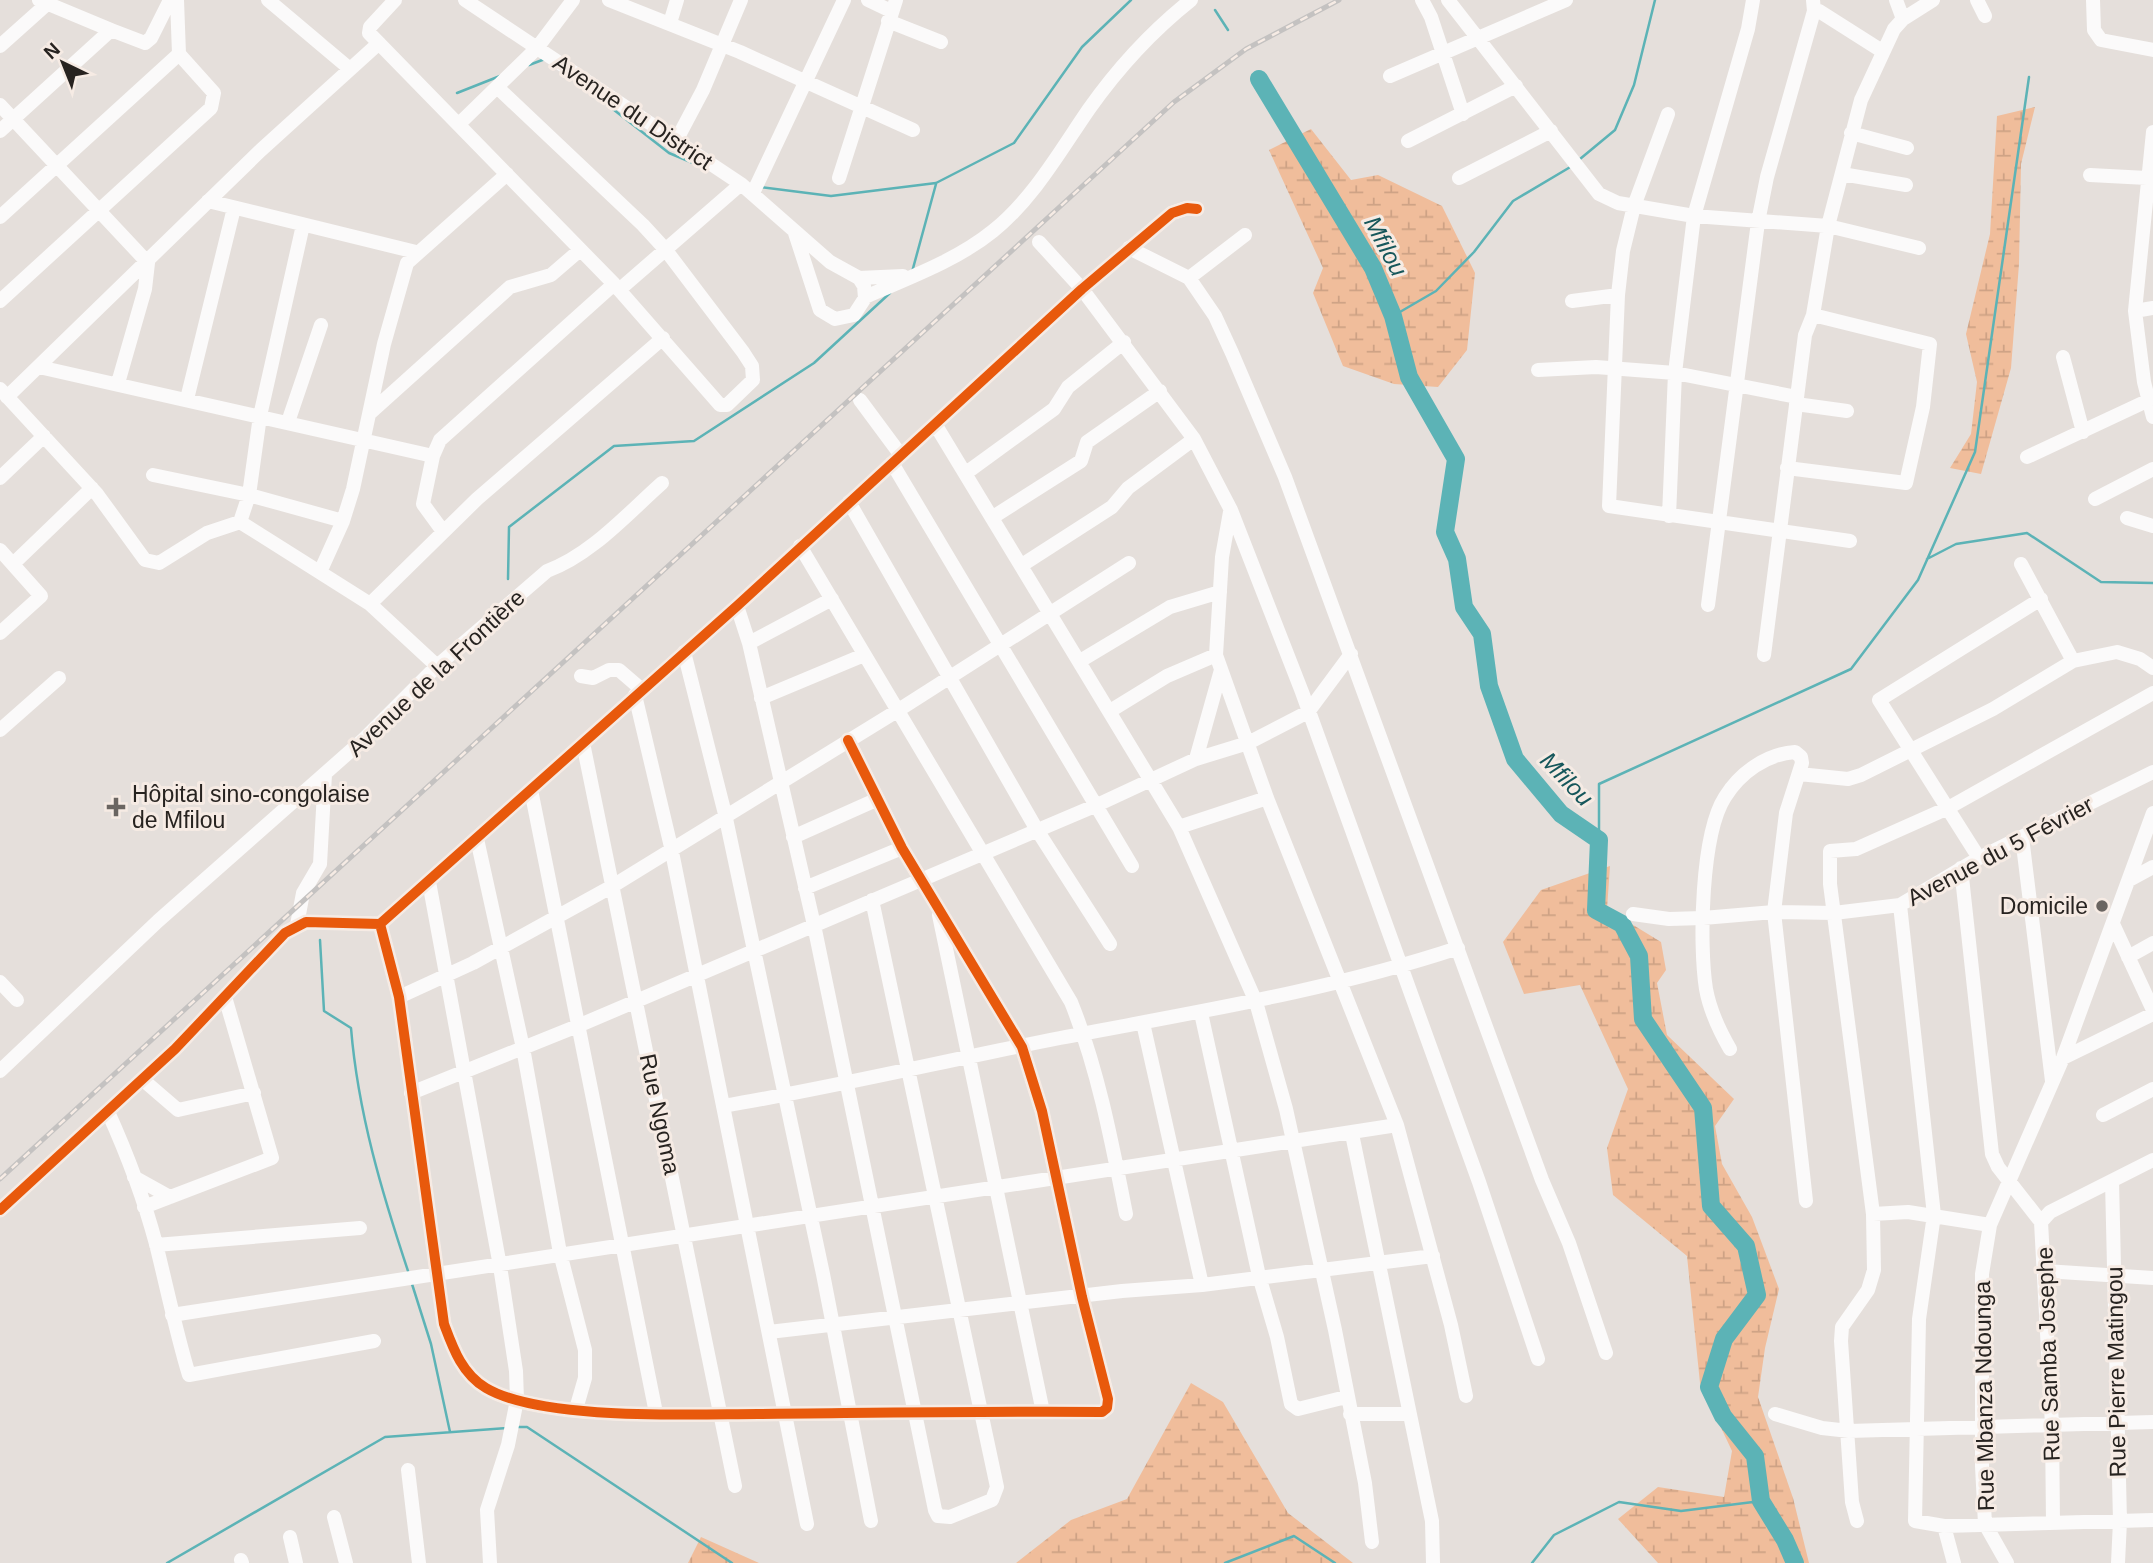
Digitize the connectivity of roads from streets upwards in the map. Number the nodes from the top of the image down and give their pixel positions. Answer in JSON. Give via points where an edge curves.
{"nodes":[{"id":1,"x":170,"y":0,"type":"edge"},
{"id":2,"x":177,"y":0,"type":"edge"},
{"id":3,"x":268,"y":0,"type":"edge"},
{"id":4,"x":395,"y":0,"type":"edge"},
{"id":5,"x":466,"y":0,"type":"edge"},
{"id":6,"x":573,"y":0,"type":"edge"},
{"id":7,"x":677,"y":0,"type":"edge"},
{"id":8,"x":741,"y":0,"type":"edge"},
{"id":9,"x":844,"y":0,"type":"edge"},
{"id":10,"x":868,"y":0,"type":"edge"},
{"id":11,"x":1191,"y":0,"type":"edge"},
{"id":12,"x":1422,"y":0,"type":"edge"},
{"id":13,"x":1448,"y":0,"type":"edge"},
{"id":14,"x":1566,"y":0,"type":"edge"},
{"id":15,"x":1753,"y":0,"type":"edge"},
{"id":16,"x":1896,"y":0,"type":"edge"},
{"id":17,"x":1933,"y":0,"type":"edge"},
{"id":18,"x":1977,"y":0,"type":"edge"},
{"id":19,"x":2093,"y":0,"type":"edge"},
{"id":20,"x":617,"y":1,"type":"edge"},
{"id":21,"x":43,"y":2,"type":"edge"},
{"id":22,"x":1813,"y":6,"type":"edge"},
{"id":23,"x":892,"y":10,"type":"edge"},
{"id":24,"x":1985,"y":16,"type":"dead end"},
{"id":25,"x":1903,"y":19,"type":"junction"},
{"id":26,"x":670,"y":23,"type":"junction"},
{"id":27,"x":111,"y":30,"type":"junction"},
{"id":28,"x":1478,"y":38,"type":"junction"},
{"id":29,"x":941,"y":42,"type":"dead end"},
{"id":30,"x":379,"y":43,"type":"junction"},
{"id":31,"x":722,"y":45,"type":"junction"},
{"id":32,"x":0,"y":46,"type":"edge"},
{"id":33,"x":537,"y":48,"type":"junction"},
{"id":34,"x":2153,"y":50,"type":"edge"},
{"id":35,"x":1882,"y":51,"type":"junction"},
{"id":36,"x":1443,"y":53,"type":"junction"},
{"id":37,"x":179,"y":54,"type":"junction"},
{"id":38,"x":350,"y":69,"type":"junction"},
{"id":39,"x":1390,"y":76,"type":"dead end"},
{"id":40,"x":807,"y":83,"type":"junction"},
{"id":41,"x":1516,"y":86,"type":"junction"},
{"id":42,"x":498,"y":88,"type":"junction"},
{"id":43,"x":0,"y":105,"type":"edge"},
{"id":44,"x":861,"y":108,"type":"junction"},
{"id":45,"x":1463,"y":114,"type":"junction"},
{"id":46,"x":1668,"y":114,"type":"dead end"},
{"id":47,"x":13,"y":119,"type":"junction"},
{"id":48,"x":459,"y":124,"type":"junction"},
{"id":49,"x":914,"y":130,"type":"dead end"},
{"id":50,"x":0,"y":131,"type":"edge"},
{"id":51,"x":1551,"y":131,"type":"junction"},
{"id":52,"x":2153,"y":132,"type":"edge"},
{"id":53,"x":1851,"y":133,"type":"junction"},
{"id":54,"x":676,"y":141,"type":"junction"},
{"id":55,"x":1408,"y":141,"type":"dead end"},
{"id":56,"x":1907,"y":148,"type":"dead end"},
{"id":57,"x":58,"y":166,"type":"junction"},
{"id":58,"x":2149,"y":172,"type":"edge"},
{"id":59,"x":507,"y":174,"type":"junction"},
{"id":60,"x":1842,"y":174,"type":"junction"},
{"id":61,"x":2090,"y":174,"type":"dead end"},
{"id":62,"x":839,"y":178,"type":"dead end"},
{"id":63,"x":1459,"y":178,"type":"dead end"},
{"id":64,"x":741,"y":184,"type":"junction"},
{"id":65,"x":1906,"y":185,"type":"dead end"},
{"id":66,"x":753,"y":193,"type":"junction"},
{"id":67,"x":208,"y":201,"type":"junction"},
{"id":68,"x":1634,"y":206,"type":"junction"},
{"id":69,"x":234,"y":208,"type":"junction"},
{"id":70,"x":100,"y":209,"type":"junction"},
{"id":71,"x":1197,"y":209,"type":"dead end"},
{"id":72,"x":1694,"y":216,"type":"junction"},
{"id":73,"x":0,"y":217,"type":"edge"},
{"id":74,"x":1758,"y":222,"type":"junction"},
{"id":75,"x":303,"y":225,"type":"junction"},
{"id":76,"x":1828,"y":226,"type":"junction"},
{"id":77,"x":794,"y":233,"type":"junction"},
{"id":78,"x":1245,"y":235,"type":"dead end"},
{"id":79,"x":2147,"y":235,"type":"edge"},
{"id":80,"x":1039,"y":242,"type":"dead end"},
{"id":81,"x":1129,"y":248,"type":"junction"},
{"id":82,"x":1919,"y":248,"type":"dead end"},
{"id":83,"x":665,"y":249,"type":"junction"},
{"id":84,"x":580,"y":250,"type":"junction"},
{"id":85,"x":416,"y":252,"type":"junction"},
{"id":86,"x":148,"y":263,"type":"junction"},
{"id":87,"x":914,"y":275,"type":"junction"},
{"id":88,"x":859,"y":278,"type":"junction"},
{"id":89,"x":1189,"y":278,"type":"junction"},
{"id":90,"x":616,"y":287,"type":"junction"},
{"id":91,"x":1082,"y":289,"type":"junction"},
{"id":92,"x":1618,"y":295,"type":"junction"},
{"id":93,"x":865,"y":297,"type":"junction"},
{"id":94,"x":0,"y":302,"type":"edge"},
{"id":95,"x":1572,"y":302,"type":"dead end"},
{"id":96,"x":2153,"y":308,"type":"edge"},
{"id":97,"x":2136,"y":311,"type":"junction"},
{"id":98,"x":1812,"y":315,"type":"junction"},
{"id":99,"x":321,"y":325,"type":"dead end"},
{"id":100,"x":663,"y":338,"type":"junction"},
{"id":101,"x":1124,"y":342,"type":"junction"},
{"id":102,"x":2063,"y":357,"type":"dead end"},
{"id":103,"x":39,"y":366,"type":"junction"},
{"id":104,"x":1617,"y":368,"type":"junction"},
{"id":105,"x":1538,"y":370,"type":"dead end"},
{"id":106,"x":1675,"y":373,"type":"junction"},
{"id":107,"x":2148,"y":381,"type":"edge"},
{"id":108,"x":118,"y":383,"type":"junction"},
{"id":109,"x":1736,"y":384,"type":"junction"},
{"id":110,"x":1160,"y":391,"type":"junction"},
{"id":111,"x":3,"y":393,"type":"edge"},
{"id":112,"x":187,"y":400,"type":"junction"},
{"id":113,"x":860,"y":400,"type":"dead end"},
{"id":114,"x":2149,"y":400,"type":"junction"},
{"id":115,"x":1797,"y":401,"type":"junction"},
{"id":116,"x":1847,"y":411,"type":"dead end"},
{"id":117,"x":370,"y":413,"type":"junction"},
{"id":118,"x":260,"y":416,"type":"junction"},
{"id":119,"x":2153,"y":417,"type":"edge"},
{"id":120,"x":288,"y":422,"type":"junction"},
{"id":121,"x":935,"y":424,"type":"junction"},
{"id":122,"x":2083,"y":432,"type":"junction"},
{"id":123,"x":44,"y":436,"type":"junction"},
{"id":124,"x":1194,"y":439,"type":"junction"},
{"id":125,"x":365,"y":441,"type":"junction"},
{"id":126,"x":433,"y":456,"type":"junction"},
{"id":127,"x":2027,"y":457,"type":"dead end"},
{"id":128,"x":896,"y":458,"type":"junction"},
{"id":129,"x":1787,"y":468,"type":"junction"},
{"id":130,"x":2153,"y":469,"type":"edge"},
{"id":131,"x":966,"y":473,"type":"junction"},
{"id":132,"x":153,"y":475,"type":"dead end"},
{"id":133,"x":0,"y":478,"type":"edge"},
{"id":134,"x":662,"y":484,"type":"dead end"},
{"id":135,"x":92,"y":488,"type":"junction"},
{"id":136,"x":249,"y":495,"type":"junction"},
{"id":137,"x":2095,"y":499,"type":"dead end"},
{"id":138,"x":849,"y":502,"type":"junction"},
{"id":139,"x":1231,"y":510,"type":"junction"},
{"id":140,"x":1669,"y":516,"type":"junction"},
{"id":141,"x":993,"y":517,"type":"junction"},
{"id":142,"x":2127,"y":518,"type":"dead end"},
{"id":143,"x":343,"y":521,"type":"junction"},
{"id":144,"x":240,"y":522,"type":"junction"},
{"id":145,"x":1719,"y":524,"type":"junction"},
{"id":146,"x":2153,"y":526,"type":"edge"},
{"id":147,"x":442,"y":530,"type":"junction"},
{"id":148,"x":1782,"y":531,"type":"junction"},
{"id":149,"x":1850,"y":541,"type":"dead end"},
{"id":150,"x":800,"y":546,"type":"junction"},
{"id":151,"x":0,"y":550,"type":"edge"},
{"id":152,"x":1129,"y":563,"type":"dead end"},
{"id":153,"x":13,"y":564,"type":"junction"},
{"id":154,"x":2021,"y":564,"type":"dead end"},
{"id":155,"x":1022,"y":565,"type":"junction"},
{"id":156,"x":320,"y":572,"type":"junction"},
{"id":157,"x":1220,"y":592,"type":"junction"},
{"id":158,"x":832,"y":599,"type":"junction"},
{"id":159,"x":2041,"y":599,"type":"junction"},
{"id":160,"x":370,"y":604,"type":"junction"},
{"id":161,"x":1708,"y":605,"type":"dead end"},
{"id":162,"x":737,"y":606,"type":"junction"},
{"id":163,"x":1049,"y":611,"type":"junction"},
{"id":164,"x":0,"y":633,"type":"edge"},
{"id":165,"x":749,"y":643,"type":"junction"},
{"id":166,"x":999,"y":645,"type":"junction"},
{"id":167,"x":684,"y":652,"type":"junction"},
{"id":168,"x":1351,"y":654,"type":"junction"},
{"id":169,"x":864,"y":655,"type":"junction"},
{"id":170,"x":1216,"y":655,"type":"junction"},
{"id":171,"x":1764,"y":655,"type":"dead end"},
{"id":172,"x":1080,"y":661,"type":"junction"},
{"id":173,"x":2073,"y":662,"type":"junction"},
{"id":174,"x":437,"y":666,"type":"junction"},
{"id":175,"x":2153,"y":668,"type":"edge"},
{"id":176,"x":1220,"y":670,"type":"junction"},
{"id":177,"x":581,"y":676,"type":"dead end"},
{"id":178,"x":59,"y":678,"type":"dead end"},
{"id":179,"x":949,"y":678,"type":"junction"},
{"id":180,"x":638,"y":692,"type":"junction"},
{"id":181,"x":2153,"y":692,"type":"edge"},
{"id":182,"x":761,"y":698,"type":"junction"},
{"id":183,"x":897,"y":711,"type":"junction"},
{"id":184,"x":1110,"y":711,"type":"junction"},
{"id":185,"x":1308,"y":712,"type":"junction"},
{"id":186,"x":0,"y":730,"type":"edge"},
{"id":187,"x":848,"y":740,"type":"junction"},
{"id":188,"x":583,"y":743,"type":"junction"},
{"id":189,"x":1248,"y":743,"type":"junction"},
{"id":190,"x":1911,"y":750,"type":"junction"},
{"id":191,"x":1196,"y":759,"type":"junction"},
{"id":192,"x":2153,"y":772,"type":"edge"},
{"id":193,"x":325,"y":774,"type":"junction"},
{"id":194,"x":1799,"y":774,"type":"junction"},
{"id":195,"x":1150,"y":780,"type":"junction"},
{"id":196,"x":779,"y":783,"type":"junction"},
{"id":197,"x":531,"y":790,"type":"junction"},
{"id":198,"x":1267,"y":798,"type":"junction"},
{"id":199,"x":878,"y":799,"type":"junction"},
{"id":200,"x":1097,"y":805,"type":"junction"},
{"id":201,"x":1948,"y":807,"type":"junction"},
{"id":202,"x":2153,"y":813,"type":"edge"},
{"id":203,"x":725,"y":814,"type":"junction"},
{"id":204,"x":1179,"y":827,"type":"junction"},
{"id":205,"x":1037,"y":830,"type":"junction"},
{"id":206,"x":793,"y":837,"type":"junction"},
{"id":207,"x":2022,"y":837,"type":"junction"},
{"id":208,"x":477,"y":839,"type":"junction"},
{"id":209,"x":671,"y":847,"type":"junction"},
{"id":210,"x":902,"y":848,"type":"junction"},
{"id":211,"x":984,"y":853,"type":"junction"},
{"id":212,"x":1979,"y":858,"type":"junction"},
{"id":213,"x":1132,"y":866,"type":"dead end"},
{"id":214,"x":2153,"y":867,"type":"edge"},
{"id":215,"x":1961,"y":868,"type":"junction"},
{"id":216,"x":921,"y":880,"type":"junction"},
{"id":217,"x":2129,"y":880,"type":"junction"},
{"id":218,"x":429,"y":882,"type":"junction"},
{"id":219,"x":611,"y":887,"type":"junction"},
{"id":220,"x":805,"y":888,"type":"junction"},
{"id":221,"x":872,"y":900,"type":"junction"},
{"id":222,"x":1900,"y":905,"type":"junction"},
{"id":223,"x":939,"y":910,"type":"junction"},
{"id":224,"x":1774,"y":912,"type":"junction"},
{"id":225,"x":1834,"y":912,"type":"junction"},
{"id":226,"x":1633,"y":914,"type":"dead end"},
{"id":227,"x":558,"y":915,"type":"junction"},
{"id":228,"x":1703,"y":918,"type":"junction"},
{"id":229,"x":380,"y":924,"type":"junction"},
{"id":230,"x":2113,"y":924,"type":"junction"},
{"id":231,"x":297,"y":925,"type":"junction"},
{"id":232,"x":814,"y":925,"type":"junction"},
{"id":233,"x":2153,"y":943,"type":"edge"},
{"id":234,"x":1110,"y":944,"type":"dead end"},
{"id":235,"x":500,"y":948,"type":"junction"},
{"id":236,"x":1458,"y":948,"type":"junction"},
{"id":237,"x":754,"y":950,"type":"junction"},
{"id":238,"x":2128,"y":957,"type":"junction"},
{"id":239,"x":1401,"y":967,"type":"junction"},
{"id":240,"x":695,"y":974,"type":"junction"},
{"id":241,"x":446,"y":977,"type":"junction"},
{"id":242,"x":0,"y":982,"type":"edge"},
{"id":243,"x":1340,"y":984,"type":"junction"},
{"id":244,"x":225,"y":997,"type":"junction"},
{"id":245,"x":399,"y":997,"type":"junction"},
{"id":246,"x":636,"y":999,"type":"junction"},
{"id":247,"x":16,"y":1000,"type":"dead end"},
{"id":248,"x":1255,"y":1002,"type":"junction"},
{"id":249,"x":2153,"y":1012,"type":"edge"},
{"id":250,"x":1201,"y":1013,"type":"junction"},
{"id":251,"x":1143,"y":1023,"type":"junction"},
{"id":252,"x":580,"y":1025,"type":"junction"},
{"id":253,"x":1084,"y":1035,"type":"junction"},
{"id":254,"x":1022,"y":1047,"type":"junction"},
{"id":255,"x":523,"y":1048,"type":"junction"},
{"id":256,"x":1730,"y":1049,"type":"dead end"},
{"id":257,"x":967,"y":1058,"type":"junction"},
{"id":258,"x":2063,"y":1058,"type":"junction"},
{"id":259,"x":464,"y":1070,"type":"junction"},
{"id":260,"x":908,"y":1070,"type":"junction"},
{"id":261,"x":0,"y":1071,"type":"edge"},
{"id":262,"x":142,"y":1079,"type":"junction"},
{"id":263,"x":2052,"y":1081,"type":"junction"},
{"id":264,"x":846,"y":1084,"type":"junction"},
{"id":265,"x":2153,"y":1089,"type":"edge"},
{"id":266,"x":254,"y":1093,"type":"junction"},
{"id":267,"x":411,"y":1093,"type":"junction"},
{"id":268,"x":785,"y":1096,"type":"junction"},
{"id":269,"x":723,"y":1106,"type":"junction"},
{"id":270,"x":108,"y":1112,"type":"junction"},
{"id":271,"x":2103,"y":1115,"type":"dead end"},
{"id":272,"x":1397,"y":1125,"type":"junction"},
{"id":273,"x":1352,"y":1134,"type":"junction"},
{"id":274,"x":1293,"y":1144,"type":"junction"},
{"id":275,"x":1233,"y":1153,"type":"junction"},
{"id":276,"x":2153,"y":1160,"type":"edge"},
{"id":277,"x":1172,"y":1161,"type":"junction"},
{"id":278,"x":1117,"y":1170,"type":"junction"},
{"id":279,"x":134,"y":1177,"type":"junction"},
{"id":280,"x":1056,"y":1178,"type":"junction"},
{"id":281,"x":2009,"y":1179,"type":"junction"},
{"id":282,"x":2112,"y":1181,"type":"junction"},
{"id":283,"x":996,"y":1188,"type":"junction"},
{"id":284,"x":170,"y":1197,"type":"junction"},
{"id":285,"x":935,"y":1197,"type":"junction"},
{"id":286,"x":1806,"y":1201,"type":"dead end"},
{"id":287,"x":144,"y":1207,"type":"junction"},
{"id":288,"x":871,"y":1208,"type":"junction"},
{"id":289,"x":0,"y":1210,"type":"edge"},
{"id":290,"x":1126,"y":1214,"type":"dead end"},
{"id":291,"x":1873,"y":1214,"type":"junction"},
{"id":292,"x":1934,"y":1215,"type":"junction"},
{"id":293,"x":810,"y":1216,"type":"junction"},
{"id":294,"x":2041,"y":1222,"type":"junction"},
{"id":295,"x":1990,"y":1225,"type":"junction"},
{"id":296,"x":746,"y":1226,"type":"junction"},
{"id":297,"x":360,"y":1228,"type":"dead end"},
{"id":298,"x":685,"y":1234,"type":"junction"},
{"id":299,"x":622,"y":1244,"type":"junction"},
{"id":300,"x":156,"y":1245,"type":"junction"},
{"id":301,"x":561,"y":1253,"type":"junction"},
{"id":302,"x":1433,"y":1256,"type":"junction"},
{"id":303,"x":1380,"y":1263,"type":"junction"},
{"id":304,"x":500,"y":1266,"type":"junction"},
{"id":305,"x":1319,"y":1268,"type":"junction"},
{"id":306,"x":2045,"y":1271,"type":"junction"},
{"id":307,"x":436,"y":1275,"type":"junction"},
{"id":308,"x":2114,"y":1275,"type":"junction"},
{"id":309,"x":1259,"y":1276,"type":"junction"},
{"id":310,"x":2153,"y":1278,"type":"edge"},
{"id":311,"x":1202,"y":1285,"type":"junction"},
{"id":312,"x":1082,"y":1297,"type":"junction"},
{"id":313,"x":1021,"y":1304,"type":"junction"},
{"id":314,"x":958,"y":1310,"type":"junction"},
{"id":315,"x":172,"y":1315,"type":"junction"},
{"id":316,"x":896,"y":1317,"type":"junction"},
{"id":317,"x":832,"y":1324,"type":"junction"},
{"id":318,"x":769,"y":1332,"type":"junction"},
{"id":319,"x":374,"y":1341,"type":"dead end"},
{"id":320,"x":1606,"y":1353,"type":"dead end"},
{"id":321,"x":1538,"y":1359,"type":"dead end"},
{"id":322,"x":1466,"y":1396,"type":"dead end"},
{"id":323,"x":1346,"y":1397,"type":"junction"},
{"id":324,"x":517,"y":1399,"type":"junction"},
{"id":325,"x":576,"y":1409,"type":"junction"},
{"id":326,"x":982,"y":1412,"type":"junction"},
{"id":327,"x":1043,"y":1412,"type":"junction"},
{"id":328,"x":656,"y":1413,"type":"junction"},
{"id":329,"x":915,"y":1413,"type":"junction"},
{"id":330,"x":723,"y":1414,"type":"junction"},
{"id":331,"x":785,"y":1414,"type":"junction"},
{"id":332,"x":850,"y":1414,"type":"junction"},
{"id":333,"x":1350,"y":1414,"type":"junction"},
{"id":334,"x":1410,"y":1414,"type":"junction"},
{"id":335,"x":1775,"y":1414,"type":"dead end"},
{"id":336,"x":2153,"y":1422,"type":"edge"},
{"id":337,"x":2118,"y":1423,"type":"junction"},
{"id":338,"x":1982,"y":1425,"type":"junction"},
{"id":339,"x":2052,"y":1425,"type":"junction"},
{"id":340,"x":1918,"y":1428,"type":"junction"},
{"id":341,"x":1849,"y":1431,"type":"junction"},
{"id":342,"x":408,"y":1470,"type":"dead end"},
{"id":343,"x":736,"y":1486,"type":"dead end"},
{"id":344,"x":334,"y":1517,"type":"dead end"},
{"id":345,"x":2153,"y":1520,"type":"edge"},
{"id":346,"x":871,"y":1521,"type":"dead end"},
{"id":347,"x":1857,"y":1521,"type":"dead end"},
{"id":348,"x":2120,"y":1521,"type":"junction"},
{"id":349,"x":2053,"y":1523,"type":"junction"},
{"id":350,"x":807,"y":1524,"type":"dead end"},
{"id":351,"x":1985,"y":1524,"type":"junction"},
{"id":352,"x":1944,"y":1526,"type":"junction"},
{"id":353,"x":290,"y":1537,"type":"dead end"},
{"id":354,"x":1372,"y":1542,"type":"dead end"},
{"id":355,"x":296,"y":1563,"type":"edge"},
{"id":356,"x":346,"y":1563,"type":"edge"},
{"id":357,"x":419,"y":1563,"type":"edge"},
{"id":358,"x":490,"y":1563,"type":"edge"},
{"id":359,"x":1433,"y":1563,"type":"edge"},
{"id":360,"x":1954,"y":1563,"type":"edge"},
{"id":361,"x":2007,"y":1563,"type":"edge"},
{"id":362,"x":2118,"y":1563,"type":"edge"}],
"edges":[{"from":1,"to":27,"type":"street","via":[[145,43]]},
{"from":2,"to":37,"type":"street"},
{"from":3,"to":38,"type":"street"},
{"from":4,"to":30,"type":"street","via":[[369,30]]},
{"from":5,"to":33,"type":"street","name":"Avenue du District"},
{"from":6,"to":33,"type":"street"},
{"from":7,"to":26,"type":"street"},
{"from":8,"to":31,"type":"street"},
{"from":9,"to":40,"type":"street"},
{"from":10,"to":23,"type":"street"},
{"from":11,"to":87,"type":"street","name":"Avenue du District","via":[[1115,74],[1008,217],[956,255]]},
{"from":12,"to":36,"type":"street"},
{"from":13,"to":28,"type":"street"},
{"from":14,"to":28,"type":"street"},
{"from":15,"to":72,"type":"street"},
{"from":16,"to":25,"type":"street"},
{"from":17,"to":25,"type":"street"},
{"from":18,"to":24,"type":"street"},
{"from":19,"to":34,"type":"street","via":[[2094,30],[2101,40]]},
{"from":20,"to":26,"type":"street"},
{"from":21,"to":27,"type":"street"},
{"from":21,"to":32,"type":"street"},
{"from":22,"to":35,"type":"street"},
{"from":22,"to":74,"type":"street"},
{"from":23,"to":29,"type":"street"},
{"from":23,"to":44,"type":"street"},
{"from":25,"to":35,"type":"street"},
{"from":26,"to":31,"type":"street"},
{"from":27,"to":47,"type":"street"},
{"from":28,"to":36,"type":"street"},
{"from":28,"to":41,"type":"street"},
{"from":30,"to":38,"type":"street"},
{"from":30,"to":48,"type":"street"},
{"from":31,"to":40,"type":"street"},
{"from":31,"to":54,"type":"street"},
{"from":33,"to":42,"type":"street"},
{"from":33,"to":54,"type":"street","name":"Avenue du District"},
{"from":35,"to":53,"type":"street"},
{"from":36,"to":39,"type":"street"},
{"from":36,"to":45,"type":"street"},
{"from":37,"to":57,"type":"street"},
{"from":37,"to":70,"type":"street","via":[[214,93],[215,102]]},
{"from":38,"to":67,"type":"street"},
{"from":40,"to":44,"type":"street"},
{"from":40,"to":66,"type":"street"},
{"from":41,"to":45,"type":"street"},
{"from":41,"to":51,"type":"street"},
{"from":42,"to":48,"type":"street"},
{"from":42,"to":83,"type":"street"},
{"from":43,"to":47,"type":"street"},
{"from":44,"to":49,"type":"street"},
{"from":44,"to":62,"type":"street"},
{"from":45,"to":55,"type":"street"},
{"from":46,"to":68,"type":"street"},
{"from":47,"to":50,"type":"street"},
{"from":47,"to":57,"type":"street"},
{"from":48,"to":59,"type":"street"},
{"from":51,"to":63,"type":"street"},
{"from":51,"to":68,"type":"street","via":[[1599,194]]},
{"from":52,"to":58,"type":"street"},
{"from":53,"to":56,"type":"street"},
{"from":53,"to":60,"type":"street"},
{"from":54,"to":64,"type":"street","name":"Avenue du District"},
{"from":57,"to":70,"type":"street"},
{"from":57,"to":73,"type":"street"},
{"from":58,"to":61,"type":"street"},
{"from":58,"to":79,"type":"street"},
{"from":59,"to":84,"type":"street"},
{"from":59,"to":85,"type":"street"},
{"from":60,"to":65,"type":"street"},
{"from":60,"to":76,"type":"street"},
{"from":64,"to":66,"type":"street","name":"Avenue du District"},
{"from":64,"to":83,"type":"street"},
{"from":66,"to":77,"type":"street","name":"Avenue du District"},
{"from":67,"to":69,"type":"street"},
{"from":67,"to":86,"type":"street"},
{"from":68,"to":72,"type":"street"},
{"from":68,"to":92,"type":"street"},
{"from":69,"to":75,"type":"street"},
{"from":69,"to":112,"type":"street"},
{"from":70,"to":86,"type":"street"},
{"from":70,"to":94,"type":"street"},
{"from":71,"to":81,"type":"street","via":[[1172,213]]},
{"from":72,"to":74,"type":"street"},
{"from":72,"to":106,"type":"street"},
{"from":74,"to":76,"type":"street"},
{"from":74,"to":109,"type":"street"},
{"from":75,"to":85,"type":"street"},
{"from":75,"to":118,"type":"street"},
{"from":76,"to":82,"type":"street"},
{"from":76,"to":98,"type":"street"},
{"from":77,"to":88,"type":"street","name":"Avenue du District"},
{"from":77,"to":93,"type":"street","name":"Avenue du District","via":[[814,299],[826,316],[854,315]]},
{"from":78,"to":89,"type":"street"},
{"from":79,"to":97,"type":"street"},
{"from":80,"to":91,"type":"street"},
{"from":81,"to":89,"type":"street"},
{"from":81,"to":91,"type":"street"},
{"from":83,"to":90,"type":"street"},
{"from":83,"to":100,"type":"street","via":[[743,352],[752,366],[753,380],[727,405],[720,405]]},
{"from":84,"to":90,"type":"street"},
{"from":84,"to":117,"type":"street","via":[[551,275],[510,287]]},
{"from":85,"to":117,"type":"street","via":[[407,263]]},
{"from":86,"to":103,"type":"street"},
{"from":86,"to":108,"type":"street"},
{"from":87,"to":88,"type":"street","name":"Avenue du District"},
{"from":87,"to":93,"type":"street","name":"Avenue du District"},
{"from":88,"to":93,"type":"street"},
{"from":89,"to":168,"type":"street","via":[[1216,316],[1257,410]]},
{"from":90,"to":100,"type":"street"},
{"from":90,"to":126,"type":"street","via":[[440,440]]},
{"from":91,"to":101,"type":"street"},
{"from":91,"to":121,"type":"street"},
{"from":92,"to":95,"type":"street"},
{"from":92,"to":104,"type":"street"},
{"from":96,"to":97,"type":"street"},
{"from":97,"to":107,"type":"street"},
{"from":98,"to":115,"type":"street"},
{"from":98,"to":129,"type":"street","via":[[1930,344],[1929,372],[1906,483]]},
{"from":99,"to":120,"type":"street"},
{"from":100,"to":147,"type":"street"},
{"from":101,"to":110,"type":"street"},
{"from":101,"to":131,"type":"street","via":[[1068,387],[1054,409]]},
{"from":102,"to":122,"type":"street"},
{"from":103,"to":108,"type":"street"},
{"from":103,"to":111,"type":"street"},
{"from":104,"to":105,"type":"street"},
{"from":104,"to":106,"type":"street"},
{"from":104,"to":140,"type":"street","via":[[1609,506]]},
{"from":106,"to":109,"type":"street"},
{"from":106,"to":140,"type":"street"},
{"from":107,"to":114,"type":"street"},
{"from":108,"to":112,"type":"street"},
{"from":109,"to":115,"type":"street"},
{"from":109,"to":145,"type":"street"},
{"from":110,"to":124,"type":"street"},
{"from":110,"to":141,"type":"street","via":[[1087,442],[1081,461]]},
{"from":111,"to":123,"type":"street"},
{"from":112,"to":118,"type":"street"},
{"from":113,"to":128,"type":"street"},
{"from":114,"to":119,"type":"street"},
{"from":114,"to":122,"type":"street"},
{"from":115,"to":116,"type":"street"},
{"from":115,"to":129,"type":"street"},
{"from":117,"to":125,"type":"street"},
{"from":118,"to":120,"type":"street"},
{"from":118,"to":136,"type":"street"},
{"from":120,"to":125,"type":"street"},
{"from":121,"to":128,"type":"street"},
{"from":121,"to":131,"type":"street"},
{"from":122,"to":127,"type":"street"},
{"from":123,"to":133,"type":"street"},
{"from":123,"to":135,"type":"street"},
{"from":124,"to":139,"type":"street"},
{"from":124,"to":155,"type":"street","via":[[1128,488],[1112,507]]},
{"from":125,"to":126,"type":"street"},
{"from":125,"to":143,"type":"street"},
{"from":126,"to":147,"type":"street","via":[[423,504]]},
{"from":128,"to":138,"type":"street"},
{"from":128,"to":166,"type":"street"},
{"from":129,"to":148,"type":"street"},
{"from":130,"to":137,"type":"street"},
{"from":131,"to":141,"type":"street"},
{"from":132,"to":136,"type":"street"},
{"from":134,"to":174,"type":"street","name":"Avenue de la Frontière","via":[[582,552],[547,572]]},
{"from":135,"to":144,"type":"street","via":[[151,563],[171,557],[207,533]]},
{"from":135,"to":153,"type":"street"},
{"from":136,"to":143,"type":"street"},
{"from":136,"to":144,"type":"street"},
{"from":138,"to":150,"type":"street"},
{"from":138,"to":179,"type":"street"},
{"from":139,"to":157,"type":"street"},
{"from":139,"to":185,"type":"street"},
{"from":140,"to":145,"type":"street"},
{"from":141,"to":155,"type":"street"},
{"from":142,"to":146,"type":"street"},
{"from":143,"to":156,"type":"street"},
{"from":144,"to":156,"type":"street"},
{"from":145,"to":148,"type":"street"},
{"from":145,"to":161,"type":"street"},
{"from":147,"to":160,"type":"street"},
{"from":148,"to":149,"type":"street"},
{"from":148,"to":171,"type":"street"},
{"from":150,"to":158,"type":"street"},
{"from":150,"to":162,"type":"street"},
{"from":151,"to":153,"type":"street"},
{"from":152,"to":163,"type":"street"},
{"from":153,"to":164,"type":"street","via":[[41,596]]},
{"from":154,"to":159,"type":"street"},
{"from":155,"to":163,"type":"street"},
{"from":156,"to":160,"type":"street"},
{"from":157,"to":170,"type":"street"},
{"from":157,"to":172,"type":"street","via":[[1170,607]]},
{"from":158,"to":165,"type":"street"},
{"from":158,"to":169,"type":"street"},
{"from":159,"to":173,"type":"street"},
{"from":159,"to":190,"type":"street","via":[[1879,700]]},
{"from":160,"to":174,"type":"street"},
{"from":162,"to":165,"type":"street"},
{"from":162,"to":167,"type":"street"},
{"from":163,"to":166,"type":"street"},
{"from":163,"to":172,"type":"street"},
{"from":165,"to":182,"type":"street"},
{"from":166,"to":179,"type":"street"},
{"from":166,"to":200,"type":"street"},
{"from":167,"to":180,"type":"street"},
{"from":167,"to":203,"type":"street"},
{"from":168,"to":185,"type":"street"},
{"from":168,"to":236,"type":"street"},
{"from":169,"to":182,"type":"street"},
{"from":169,"to":183,"type":"street"},
{"from":170,"to":176,"type":"street"},
{"from":170,"to":184,"type":"street","via":[[1167,676]]},
{"from":172,"to":184,"type":"street"},
{"from":173,"to":175,"type":"street","via":[[2117,652]]},
{"from":173,"to":190,"type":"street"},
{"from":174,"to":193,"type":"street","name":"Avenue de la Frontière"},
{"from":176,"to":189,"type":"street"},
{"from":176,"to":191,"type":"street"},
{"from":177,"to":180,"type":"street","via":[[593,678],[619,670]]},
{"from":178,"to":186,"type":"street"},
{"from":179,"to":183,"type":"street"},
{"from":179,"to":205,"type":"street"},
{"from":180,"to":188,"type":"street"},
{"from":180,"to":209,"type":"street"},
{"from":181,"to":201,"type":"street"},
{"from":182,"to":196,"type":"street"},
{"from":183,"to":187,"type":"street"},
{"from":183,"to":211,"type":"street"},
{"from":184,"to":195,"type":"street"},
{"from":185,"to":189,"type":"street"},
{"from":185,"to":239,"type":"street"},
{"from":187,"to":196,"type":"street"},
{"from":187,"to":199,"type":"street"},
{"from":188,"to":197,"type":"street"},
{"from":188,"to":219,"type":"street","name":"Rue Ngoma"},
{"from":189,"to":191,"type":"street"},
{"from":189,"to":198,"type":"street"},
{"from":190,"to":194,"type":"street","via":[[1848,779]]},
{"from":190,"to":201,"type":"street"},
{"from":191,"to":195,"type":"street"},
{"from":192,"to":207,"type":"street","name":"Avenue du 5 Février"},
{"from":193,"to":231,"type":"street","via":[[320,864],[303,893]]},
{"from":193,"to":261,"type":"street","name":"Avenue de la Frontière","via":[[158,921]]},
{"from":194,"to":224,"type":"street","via":[[1784,824]]},
{"from":194,"to":228,"type":"street","via":[[1801,757],[1795,752],[1780,753],[1753,768],[1723,799],[1708,855]]},
{"from":195,"to":200,"type":"street"},
{"from":195,"to":204,"type":"street"},
{"from":196,"to":203,"type":"street"},
{"from":196,"to":206,"type":"street"},
{"from":197,"to":208,"type":"street"},
{"from":197,"to":227,"type":"street"},
{"from":198,"to":204,"type":"street"},
{"from":198,"to":243,"type":"street"},
{"from":199,"to":206,"type":"street"},
{"from":199,"to":210,"type":"street"},
{"from":200,"to":205,"type":"street"},
{"from":200,"to":213,"type":"street"},
{"from":201,"to":212,"type":"street"},
{"from":201,"to":225,"type":"street","via":[[1856,849],[1830,851]]},
{"from":202,"to":217,"type":"street","name":"Rue Mbanza Ndounga"},
{"from":203,"to":209,"type":"street"},
{"from":203,"to":237,"type":"street"},
{"from":204,"to":248,"type":"street"},
{"from":205,"to":211,"type":"street"},
{"from":205,"to":234,"type":"street"},
{"from":206,"to":220,"type":"street"},
{"from":207,"to":212,"type":"street","name":"Avenue du 5 Février"},
{"from":207,"to":263,"type":"street"},
{"from":208,"to":218,"type":"street"},
{"from":208,"to":235,"type":"street"},
{"from":209,"to":219,"type":"street"},
{"from":209,"to":240,"type":"street"},
{"from":210,"to":216,"type":"street"},
{"from":210,"to":220,"type":"street"},
{"from":211,"to":216,"type":"street"},
{"from":211,"to":253,"type":"street","via":[[1055,971]]},
{"from":212,"to":215,"type":"street","name":"Avenue du 5 Février"},
{"from":214,"to":217,"type":"street"},
{"from":215,"to":222,"type":"street","name":"Avenue du 5 Février"},
{"from":215,"to":281,"type":"street","name":"Rue Samba Josephe","via":[[1992,1154]]},
{"from":216,"to":221,"type":"street"},
{"from":216,"to":223,"type":"street"},
{"from":217,"to":230,"type":"street","name":"Rue Mbanza Ndounga"},
{"from":218,"to":229,"type":"street"},
{"from":218,"to":241,"type":"street"},
{"from":219,"to":227,"type":"street"},
{"from":219,"to":246,"type":"street","name":"Rue Ngoma"},
{"from":220,"to":232,"type":"street"},
{"from":221,"to":232,"type":"street"},
{"from":221,"to":260,"type":"street"},
{"from":222,"to":225,"type":"street","name":"Avenue du 5 Février"},
{"from":222,"to":292,"type":"street"},
{"from":223,"to":254,"type":"street"},
{"from":223,"to":257,"type":"street"},
{"from":224,"to":225,"type":"street","name":"Avenue du 5 Février"},
{"from":224,"to":228,"type":"street","name":"Avenue du 5 Février"},
{"from":224,"to":286,"type":"street"},
{"from":225,"to":291,"type":"street"},
{"from":226,"to":228,"type":"street","name":"Avenue du 5 Février"},
{"from":227,"to":235,"type":"street"},
{"from":227,"to":252,"type":"street"},
{"from":228,"to":256,"type":"street","via":[[1706,990]]},
{"from":229,"to":231,"type":"street","via":[[314,921]]},
{"from":229,"to":245,"type":"street"},
{"from":230,"to":238,"type":"street"},
{"from":230,"to":258,"type":"street","name":"Rue Mbanza Ndounga"},
{"from":231,"to":244,"type":"street"},
{"from":232,"to":237,"type":"street"},
{"from":232,"to":264,"type":"street"},
{"from":233,"to":238,"type":"street"},
{"from":235,"to":241,"type":"street"},
{"from":235,"to":255,"type":"street"},
{"from":236,"to":239,"type":"street"},
{"from":236,"to":320,"type":"street"},
{"from":237,"to":240,"type":"street"},
{"from":237,"to":268,"type":"street"},
{"from":238,"to":249,"type":"street"},
{"from":239,"to":243,"type":"street"},
{"from":239,"to":321,"type":"street"},
{"from":240,"to":246,"type":"street"},
{"from":240,"to":269,"type":"street"},
{"from":241,"to":245,"type":"street"},
{"from":241,"to":259,"type":"street"},
{"from":242,"to":247,"type":"street"},
{"from":243,"to":248,"type":"street"},
{"from":243,"to":272,"type":"street"},
{"from":244,"to":262,"type":"street"},
{"from":244,"to":266,"type":"street"},
{"from":245,"to":267,"type":"street"},
{"from":246,"to":252,"type":"street"},
{"from":246,"to":298,"type":"street","name":"Rue Ngoma"},
{"from":248,"to":250,"type":"street"},
{"from":248,"to":274,"type":"street"},
{"from":249,"to":258,"type":"street"},
{"from":250,"to":251,"type":"street"},
{"from":250,"to":275,"type":"street"},
{"from":251,"to":253,"type":"street"},
{"from":251,"to":277,"type":"street"},
{"from":252,"to":255,"type":"street"},
{"from":252,"to":299,"type":"street"},
{"from":253,"to":254,"type":"street"},
{"from":253,"to":278,"type":"street"},
{"from":254,"to":257,"type":"street"},
{"from":254,"to":280,"type":"street"},
{"from":255,"to":259,"type":"street"},
{"from":255,"to":301,"type":"street"},
{"from":257,"to":260,"type":"street"},
{"from":257,"to":283,"type":"street"},
{"from":258,"to":263,"type":"street","name":"Rue Mbanza Ndounga"},
{"from":259,"to":267,"type":"street"},
{"from":259,"to":304,"type":"street"},
{"from":260,"to":264,"type":"street"},
{"from":260,"to":285,"type":"street"},
{"from":262,"to":266,"type":"street","via":[[178,1110]]},
{"from":262,"to":270,"type":"street"},
{"from":263,"to":281,"type":"street","name":"Rue Mbanza Ndounga"},
{"from":264,"to":268,"type":"street"},
{"from":264,"to":288,"type":"street"},
{"from":265,"to":271,"type":"street"},
{"from":266,"to":284,"type":"street","via":[[272,1158]]},
{"from":267,"to":307,"type":"street"},
{"from":268,"to":269,"type":"street"},
{"from":268,"to":293,"type":"street"},
{"from":269,"to":296,"type":"street"},
{"from":270,"to":279,"type":"street"},
{"from":270,"to":289,"type":"street"},
{"from":272,"to":273,"type":"street"},
{"from":272,"to":302,"type":"street"},
{"from":273,"to":274,"type":"street"},
{"from":273,"to":303,"type":"street"},
{"from":274,"to":275,"type":"street"},
{"from":274,"to":305,"type":"street"},
{"from":275,"to":277,"type":"street"},
{"from":275,"to":309,"type":"street"},
{"from":276,"to":282,"type":"street"},
{"from":277,"to":278,"type":"street"},
{"from":277,"to":311,"type":"street"},
{"from":278,"to":280,"type":"street"},
{"from":278,"to":290,"type":"street"},
{"from":279,"to":284,"type":"street"},
{"from":279,"to":287,"type":"street"},
{"from":280,"to":283,"type":"street"},
{"from":280,"to":312,"type":"street"},
{"from":281,"to":294,"type":"street","name":"Rue Samba Josephe"},
{"from":281,"to":295,"type":"street","name":"Rue Mbanza Ndounga"},
{"from":282,"to":294,"type":"street","via":[[2050,1212]]},
{"from":282,"to":308,"type":"street","name":"Rue Pierre Matingou"},
{"from":283,"to":285,"type":"street"},
{"from":283,"to":313,"type":"street"},
{"from":284,"to":287,"type":"street"},
{"from":285,"to":288,"type":"street"},
{"from":285,"to":314,"type":"street"},
{"from":287,"to":300,"type":"street"},
{"from":288,"to":293,"type":"street"},
{"from":288,"to":316,"type":"street"},
{"from":291,"to":292,"type":"street"},
{"from":291,"to":341,"type":"street","via":[[1874,1270],[1868,1290],[1842,1327]]},
{"from":292,"to":295,"type":"street"},
{"from":292,"to":340,"type":"street","via":[[1919,1319]]},
{"from":293,"to":296,"type":"street"},
{"from":293,"to":317,"type":"street"},
{"from":294,"to":306,"type":"street","name":"Rue Samba Josephe"},
{"from":295,"to":338,"type":"street","name":"Rue Mbanza Ndounga","via":[[1982,1274]]},
{"from":296,"to":298,"type":"street"},
{"from":296,"to":318,"type":"street"},
{"from":297,"to":300,"type":"street"},
{"from":298,"to":299,"type":"street"},
{"from":298,"to":330,"type":"street","name":"Rue Ngoma"},
{"from":299,"to":301,"type":"street"},
{"from":299,"to":328,"type":"street"},
{"from":300,"to":315,"type":"street"},
{"from":301,"to":304,"type":"street"},
{"from":301,"to":325,"type":"street","via":[[585,1350],[585,1378]]},
{"from":302,"to":303,"type":"street"},
{"from":302,"to":322,"type":"street"},
{"from":303,"to":305,"type":"street"},
{"from":303,"to":334,"type":"street"},
{"from":304,"to":307,"type":"street"},
{"from":304,"to":324,"type":"street"},
{"from":305,"to":309,"type":"street"},
{"from":305,"to":323,"type":"street"},
{"from":306,"to":308,"type":"street"},
{"from":306,"to":339,"type":"street","name":"Rue Samba Josephe"},
{"from":307,"to":315,"type":"street"},
{"from":307,"to":324,"type":"street","via":[[444,1324],[464,1367],[485,1388]]},
{"from":308,"to":310,"type":"street"},
{"from":308,"to":337,"type":"street","name":"Rue Pierre Matingou"},
{"from":309,"to":311,"type":"street"},
{"from":309,"to":323,"type":"street","via":[[1291,1404],[1298,1409]]},
{"from":311,"to":312,"type":"street"},
{"from":312,"to":313,"type":"street"},
{"from":312,"to":327,"type":"street","via":[[1107,1408],[1102,1412]]},
{"from":313,"to":314,"type":"street"},
{"from":313,"to":327,"type":"street"},
{"from":314,"to":316,"type":"street"},
{"from":314,"to":326,"type":"street"},
{"from":315,"to":319,"type":"street","via":[[189,1375]]},
{"from":316,"to":317,"type":"street"},
{"from":316,"to":329,"type":"street"},
{"from":317,"to":318,"type":"street"},
{"from":317,"to":332,"type":"street"},
{"from":318,"to":331,"type":"street"},
{"from":323,"to":333,"type":"street"},
{"from":324,"to":325,"type":"street"},
{"from":324,"to":358,"type":"street","via":[[508,1445],[486,1510]]},
{"from":325,"to":328,"type":"street"},
{"from":326,"to":327,"type":"street"},
{"from":326,"to":329,"type":"street"},
{"from":326,"to":329,"type":"street","via":[[997,1494],[943,1518],[935,1510]]},
{"from":328,"to":330,"type":"street"},
{"from":329,"to":332,"type":"street"},
{"from":330,"to":331,"type":"street"},
{"from":330,"to":343,"type":"street","name":"Rue Ngoma"},
{"from":331,"to":332,"type":"street"},
{"from":331,"to":350,"type":"street"},
{"from":332,"to":346,"type":"street"},
{"from":333,"to":334,"type":"street"},
{"from":333,"to":354,"type":"street"},
{"from":334,"to":359,"type":"street","via":[[1432,1521]]},
{"from":335,"to":341,"type":"street"},
{"from":336,"to":337,"type":"street"},
{"from":337,"to":339,"type":"street"},
{"from":337,"to":348,"type":"street","name":"Rue Pierre Matingou"},
{"from":338,"to":339,"type":"street"},
{"from":338,"to":340,"type":"street"},
{"from":338,"to":351,"type":"street","name":"Rue Mbanza Ndounga"},
{"from":339,"to":349,"type":"street","name":"Rue Samba Josephe"},
{"from":340,"to":341,"type":"street"},
{"from":340,"to":352,"type":"street","via":[[1914,1516],[1920,1524]]},
{"from":341,"to":347,"type":"street"},
{"from":342,"to":357,"type":"street"},
{"from":344,"to":356,"type":"street"},
{"from":345,"to":348,"type":"street"},
{"from":348,"to":349,"type":"street"},
{"from":348,"to":362,"type":"street","name":"Rue Pierre Matingou"},
{"from":349,"to":351,"type":"street"},
{"from":351,"to":352,"type":"street"},
{"from":351,"to":361,"type":"street","name":"Rue Mbanza Ndounga"},
{"from":352,"to":360,"type":"street"},
{"from":353,"to":355,"type":"street"}]}
